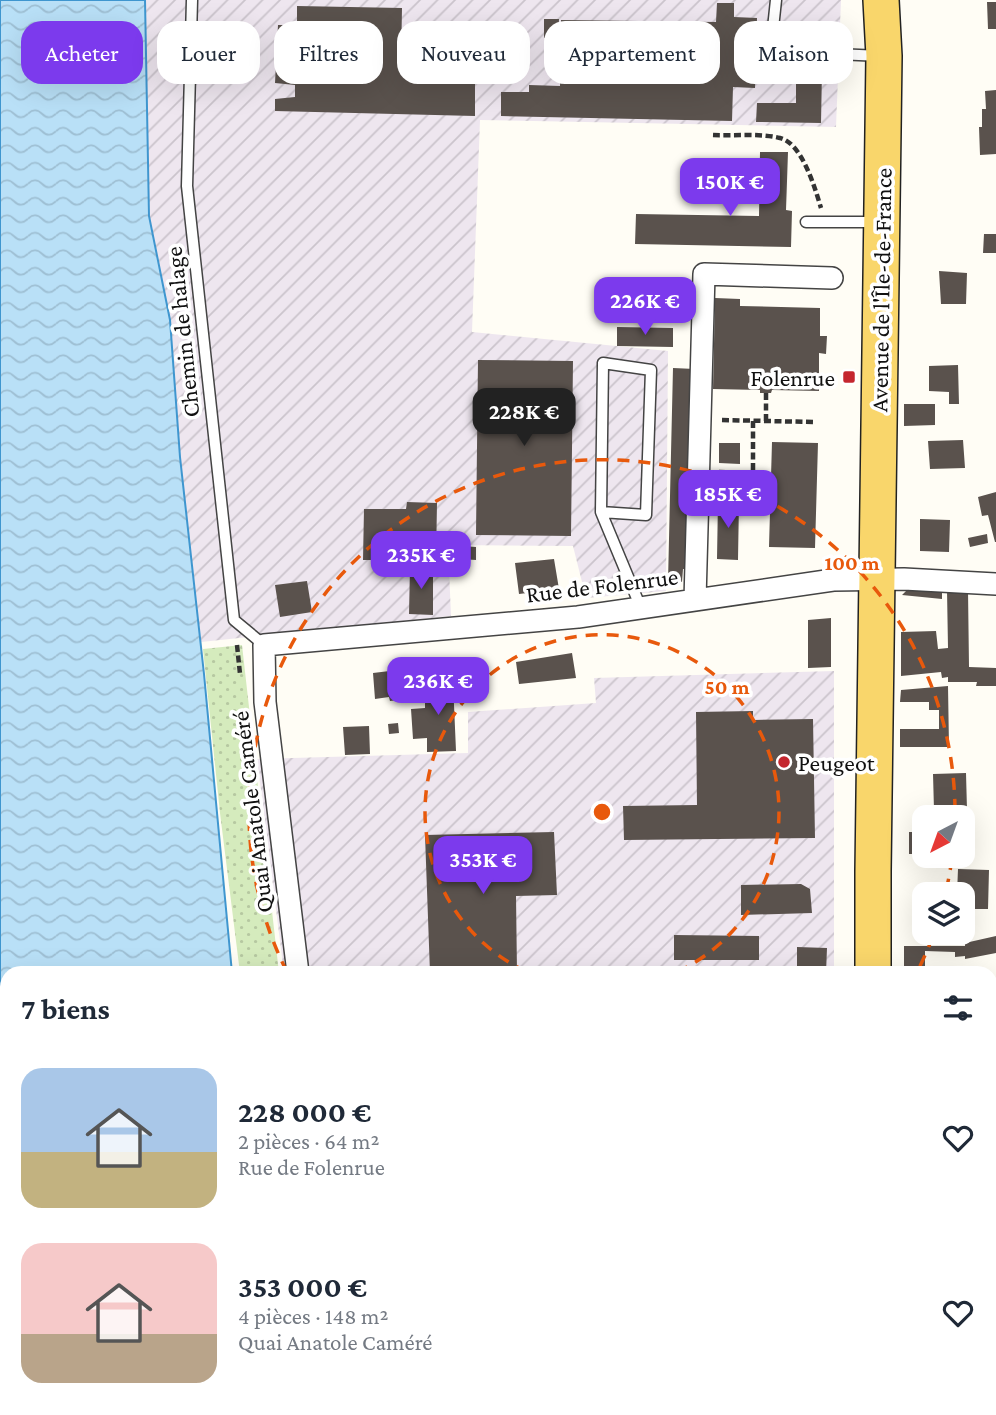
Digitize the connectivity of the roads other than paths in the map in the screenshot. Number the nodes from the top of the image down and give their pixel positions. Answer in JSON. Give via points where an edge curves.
{"nodes":[{"id":1,"x":192,"y":0,"type":"edge"},
{"id":2,"x":776,"y":0,"type":"edge"},
{"id":3,"x":866,"y":0,"type":"edge"},
{"id":4,"x":881,"y":0,"type":"edge"},
{"id":5,"x":874,"y":55,"type":"junction"},
{"id":6,"x":806,"y":222,"type":"dead end"},
{"id":7,"x":872,"y":222,"type":"junction"},
{"id":8,"x":832,"y":278,"type":"dead end"},
{"id":9,"x":601,"y":512,"type":"junction"},
{"id":10,"x":867,"y":580,"type":"junction"},
{"id":11,"x":996,"y":584,"type":"edge"},
{"id":12,"x":695,"y":600,"type":"junction"},
{"id":13,"x":641,"y":608,"type":"junction"},
{"id":14,"x":264,"y":645,"type":"junction"},
{"id":15,"x":297,"y":966,"type":"edge"},
{"id":16,"x":853,"y":966,"type":"edge"},
{"id":17,"x":873,"y":966,"type":"edge"}],
"edges":[{"from":1,"to":14,"type":"lane","name":"Chemin de halage","via":[[187,186],[234,620]]},
{"from":2,"to":5,"type":"lane","via":[[771,47]]},
{"from":3,"to":5,"type":"main road","name":"Avenue de l'Île-de-France"},
{"from":4,"to":5,"type":"main road","name":"Avenue de l'Île-de-France"},
{"from":5,"to":7,"type":"main road","name":"Avenue de l'Île-de-France"},
{"from":6,"to":7,"type":"lane"},
{"from":7,"to":10,"type":"main road","name":"Avenue de l'Île-de-France"},
{"from":8,"to":12,"type":"street","name":"Rue de Folenrue","via":[[704,274]]},
{"from":9,"to":9,"type":"lane","via":[[603,363],[651,370],[646,515]]},
{"from":9,"to":13,"type":"lane"},
{"from":10,"to":11,"type":"street","name":"Rue de Folenrue"},
{"from":10,"to":12,"type":"street","name":"Rue de Folenrue","via":[[833,580]]},
{"from":10,"to":16,"type":"main road"},
{"from":10,"to":17,"type":"main road"},
{"from":12,"to":13,"type":"street","name":"Rue de Folenrue"},
{"from":13,"to":14,"type":"street","name":"Rue de Folenrue"},
{"from":14,"to":15,"type":"street","name":"Quai Anatole Caméré","via":[[265,702]]}]}
